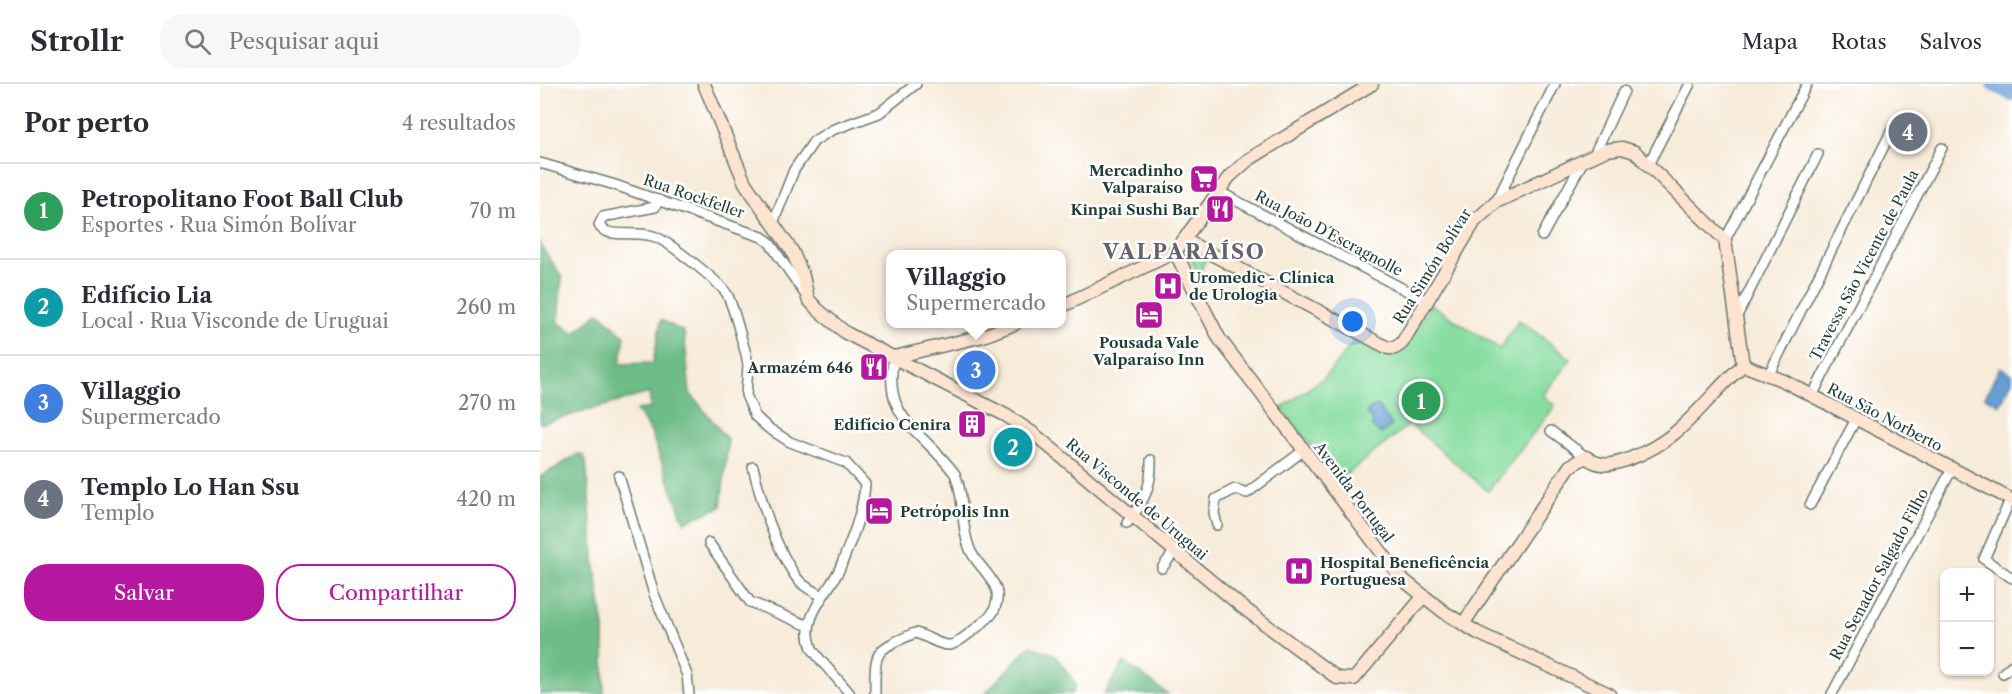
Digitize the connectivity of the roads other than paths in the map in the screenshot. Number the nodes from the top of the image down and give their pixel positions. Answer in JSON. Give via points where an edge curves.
{"nodes":[{"id":1,"x":704,"y":84,"type":"edge"},
{"id":2,"x":916,"y":84,"type":"edge"},
{"id":3,"x":1371,"y":84,"type":"edge"},
{"id":4,"x":1555,"y":84,"type":"edge"},
{"id":5,"x":1690,"y":84,"type":"edge"},
{"id":6,"x":1807,"y":84,"type":"edge"},
{"id":7,"x":1624,"y":91,"type":"dead end"},
{"id":8,"x":1895,"y":124,"type":"dead end"},
{"id":9,"x":1942,"y":148,"type":"dead end"},
{"id":10,"x":1818,"y":154,"type":"dead end"},
{"id":11,"x":1588,"y":160,"type":"junction"},
{"id":12,"x":540,"y":163,"type":"edge"},
{"id":13,"x":1649,"y":163,"type":"junction"},
{"id":14,"x":1218,"y":191,"type":"junction"},
{"id":15,"x":659,"y":200,"type":"junction"},
{"id":16,"x":1496,"y":202,"type":"junction"},
{"id":17,"x":772,"y":223,"type":"junction"},
{"id":18,"x":1542,"y":236,"type":"dead end"},
{"id":19,"x":1185,"y":240,"type":"junction"},
{"id":20,"x":1725,"y":240,"type":"junction"},
{"id":21,"x":1175,"y":252,"type":"junction"},
{"id":22,"x":808,"y":299,"type":"junction"},
{"id":23,"x":1426,"y":301,"type":"junction"},
{"id":24,"x":1066,"y":304,"type":"edge"},
{"id":25,"x":1736,"y":319,"type":"junction"},
{"id":26,"x":1005,"y":328,"type":"edge"},
{"id":27,"x":894,"y":357,"type":"junction"},
{"id":28,"x":1743,"y":365,"type":"junction"},
{"id":29,"x":1769,"y":374,"type":"junction"},
{"id":30,"x":1812,"y":396,"type":"junction"},
{"id":31,"x":1856,"y":419,"type":"junction"},
{"id":32,"x":1551,"y":431,"type":"dead end"},
{"id":33,"x":1303,"y":451,"type":"junction"},
{"id":34,"x":1586,"y":457,"type":"junction"},
{"id":35,"x":1151,"y":460,"type":"dead end"},
{"id":36,"x":753,"y":467,"type":"dead end"},
{"id":37,"x":1952,"y":469,"type":"junction"},
{"id":38,"x":620,"y":476,"type":"dead end"},
{"id":39,"x":2011,"y":500,"type":"edge"},
{"id":40,"x":1810,"y":505,"type":"dead end"},
{"id":41,"x":1129,"y":520,"type":"junction"},
{"id":42,"x":1217,"y":525,"type":"dead end"},
{"id":43,"x":709,"y":543,"type":"dead end"},
{"id":44,"x":1174,"y":552,"type":"junction"},
{"id":45,"x":1162,"y":568,"type":"dead end"},
{"id":46,"x":2012,"y":578,"type":"edge"},
{"id":47,"x":822,"y":596,"type":"junction"},
{"id":48,"x":1423,"y":597,"type":"junction"},
{"id":49,"x":1463,"y":624,"type":"junction"},
{"id":50,"x":809,"y":626,"type":"junction"},
{"id":51,"x":2012,"y":665,"type":"edge"},
{"id":52,"x":2003,"y":673,"type":"dead end"},
{"id":53,"x":689,"y":694,"type":"edge"},
{"id":54,"x":850,"y":694,"type":"edge"},
{"id":55,"x":875,"y":694,"type":"edge"},
{"id":56,"x":1609,"y":694,"type":"edge"},
{"id":57,"x":1832,"y":694,"type":"edge"}],
"edges":[{"from":1,"to":17,"type":"street","via":[[745,183]]},
{"from":2,"to":17,"type":"street","via":[[879,113],[814,141],[794,170]]},
{"from":3,"to":14,"type":"street","via":[[1248,160]]},
{"from":4,"to":16,"type":"street"},
{"from":5,"to":13,"type":"street"},
{"from":6,"to":20,"type":"street"},
{"from":7,"to":11,"type":"street"},
{"from":8,"to":29,"type":"street"},
{"from":9,"to":30,"type":"street","name":"Travessa São Vicente de Paula"},
{"from":10,"to":25,"type":"street"},
{"from":11,"to":13,"type":"street","name":"Rua Simón Bolívar","via":[[1606,150],[1622,148]]},
{"from":11,"to":16,"type":"street","name":"Rua Simón Bolívar"},
{"from":11,"to":18,"type":"street"},
{"from":12,"to":15,"type":"street","name":"Rua Rockfeller"},
{"from":13,"to":20,"type":"street","name":"Rua Simón Bolívar"},
{"from":14,"to":19,"type":"street"},
{"from":14,"to":23,"type":"street","name":"Rua João D´Escragnolle"},
{"from":15,"to":22,"type":"street","name":"Rua Rockfeller","via":[[762,237]]},
{"from":15,"to":47,"type":"street","via":[[655,207],[603,217],[601,230],[658,238],[724,289],[746,354],[746,395],[755,416],[790,442],[846,463],[865,484],[850,542]]},
{"from":16,"to":23,"type":"street","name":"Rua Simón Bolívar","via":[[1475,221]]},
{"from":17,"to":22,"type":"street","via":[[798,264]]},
{"from":19,"to":21,"type":"street"},
{"from":19,"to":23,"type":"street","name":"Rua Simón Bolívar","via":[[1388,348],[1402,343]]},
{"from":20,"to":25,"type":"street"},
{"from":21,"to":24,"type":"street"},
{"from":21,"to":33,"type":"street","name":"Avenida Portugal","via":[[1219,338]]},
{"from":22,"to":27,"type":"street","name":"Rua Visconde de Uruguai","via":[[846,333]]},
{"from":25,"to":28,"type":"street"},
{"from":26,"to":27,"type":"street"},
{"from":27,"to":41,"type":"street","name":"Rua Visconde de Uruguai","via":[[1020,424],[1052,447]]},
{"from":27,"to":55,"type":"street","via":[[890,381],[894,405],[955,474],[961,487],[968,544],[997,592],[992,615],[957,643],[947,645],[915,633],[891,643],[878,654],[874,666]]},
{"from":28,"to":29,"type":"street","name":"Rua São Norberto"},
{"from":28,"to":34,"type":"street","via":[[1664,443],[1604,466]]},
{"from":29,"to":30,"type":"street","name":"Rua São Norberto"},
{"from":30,"to":31,"type":"street","name":"Rua São Norberto"},
{"from":31,"to":37,"type":"street","name":"Rua São Norberto"},
{"from":31,"to":40,"type":"street"},
{"from":32,"to":34,"type":"street"},
{"from":33,"to":42,"type":"street","via":[[1247,493],[1235,489],[1215,499]]},
{"from":33,"to":48,"type":"street","name":"Avenida Portugal","via":[[1401,578]]},
{"from":34,"to":49,"type":"street","via":[[1570,466]]},
{"from":35,"to":41,"type":"street","via":[[1151,484]]},
{"from":36,"to":47,"type":"street","via":[[774,534],[796,577]]},
{"from":37,"to":39,"type":"street","name":"Rua São Norberto"},
{"from":37,"to":57,"type":"street","name":"Rua Senador Salgado Filho"},
{"from":38,"to":53,"type":"street","via":[[654,594],[687,675]]},
{"from":39,"to":46,"type":"street","via":[[1984,558]]},
{"from":41,"to":44,"type":"street","name":"Rua Visconde de Uruguai"},
{"from":43,"to":50,"type":"street","via":[[750,602]]},
{"from":44,"to":45,"type":"street"},
{"from":44,"to":48,"type":"street","name":"Rua Visconde de Uruguai","via":[[1337,678],[1354,679]]},
{"from":47,"to":50,"type":"street"},
{"from":48,"to":49,"type":"street","name":"Avenida Portugal"},
{"from":49,"to":56,"type":"street","name":"Avenida Portugal"},
{"from":50,"to":54,"type":"street","via":[[812,649]]},
{"from":51,"to":52,"type":"street"}]}
